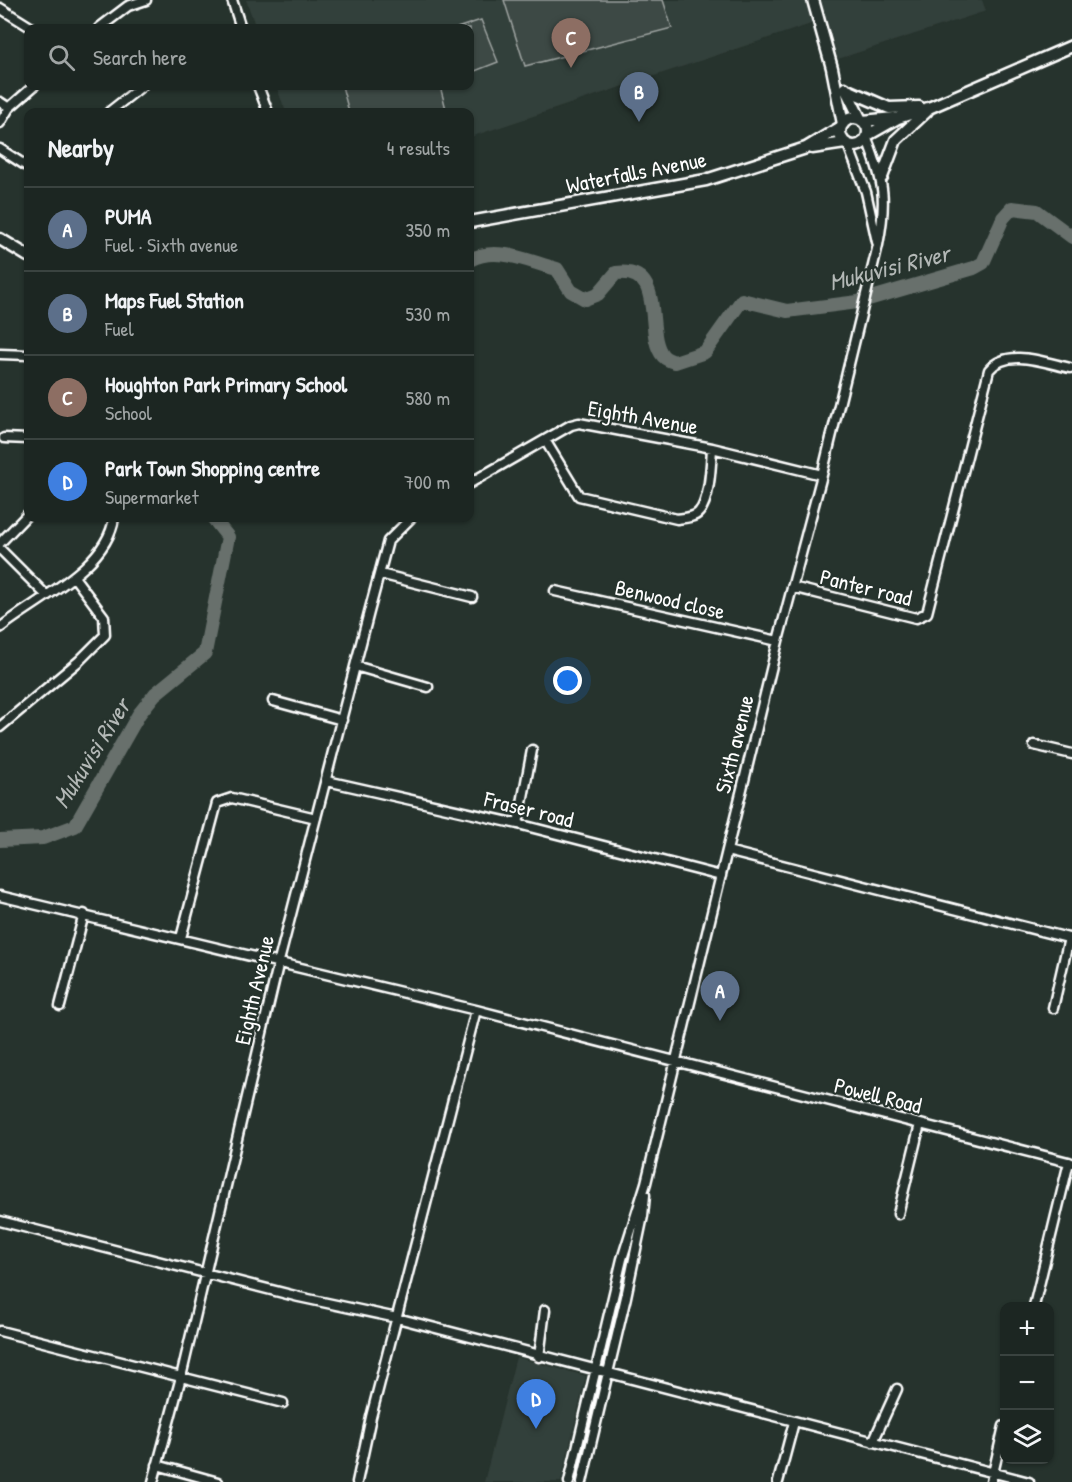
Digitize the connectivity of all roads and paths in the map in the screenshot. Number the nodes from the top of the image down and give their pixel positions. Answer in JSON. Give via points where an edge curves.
{"nodes":[{"id":1,"x":146,"y":0,"type":"edge"},
{"id":2,"x":232,"y":0,"type":"edge"},
{"id":3,"x":813,"y":0,"type":"edge"},
{"id":4,"x":125,"y":3,"type":"edge"},
{"id":5,"x":0,"y":8,"type":"edge"},
{"id":6,"x":26,"y":24,"type":"edge"},
{"id":7,"x":103,"y":24,"type":"edge"},
{"id":8,"x":240,"y":24,"type":"edge"},
{"id":9,"x":1072,"y":46,"type":"edge"},
{"id":10,"x":832,"y":68,"type":"junction"},
{"id":11,"x":845,"y":88,"type":"junction"},
{"id":12,"x":29,"y":90,"type":"edge"},
{"id":13,"x":137,"y":90,"type":"edge"},
{"id":14,"x":259,"y":90,"type":"edge"},
{"id":15,"x":0,"y":102,"type":"edge"},
{"id":16,"x":932,"y":107,"type":"junction"},
{"id":17,"x":9,"y":108,"type":"junction"},
{"id":18,"x":115,"y":108,"type":"edge"},
{"id":19,"x":266,"y":108,"type":"edge"},
{"id":20,"x":897,"y":118,"type":"junction"},
{"id":21,"x":862,"y":121,"type":"junction"},
{"id":22,"x":0,"y":123,"type":"edge"},
{"id":23,"x":842,"y":125,"type":"junction"},
{"id":24,"x":867,"y":137,"type":"junction"},
{"id":25,"x":847,"y":144,"type":"junction"},
{"id":26,"x":806,"y":148,"type":"junction"},
{"id":27,"x":0,"y":149,"type":"edge"},
{"id":28,"x":24,"y":164,"type":"edge"},
{"id":29,"x":882,"y":177,"type":"junction"},
{"id":30,"x":474,"y":221,"type":"edge"},
{"id":31,"x":0,"y":239,"type":"edge"},
{"id":32,"x":878,"y":245,"type":"junction"},
{"id":33,"x":24,"y":254,"type":"edge"},
{"id":34,"x":0,"y":354,"type":"edge"},
{"id":35,"x":24,"y":355,"type":"edge"},
{"id":36,"x":1070,"y":368,"type":"dead end"},
{"id":37,"x":4,"y":438,"type":"dead end"},
{"id":38,"x":24,"y":439,"type":"edge"},
{"id":39,"x":545,"y":441,"type":"junction"},
{"id":40,"x":712,"y":448,"type":"junction"},
{"id":41,"x":822,"y":475,"type":"junction"},
{"id":42,"x":474,"y":481,"type":"edge"},
{"id":43,"x":24,"y":518,"type":"edge"},
{"id":44,"x":113,"y":522,"type":"edge"},
{"id":45,"x":407,"y":522,"type":"edge"},
{"id":46,"x":0,"y":543,"type":"edge"},
{"id":47,"x":0,"y":549,"type":"edge"},
{"id":48,"x":380,"y":574,"type":"junction"},
{"id":49,"x":74,"y":576,"type":"junction"},
{"id":50,"x":792,"y":587,"type":"junction"},
{"id":51,"x":555,"y":591,"type":"dead end"},
{"id":52,"x":46,"y":595,"type":"junction"},
{"id":53,"x":472,"y":597,"type":"dead end"},
{"id":54,"x":0,"y":628,"type":"edge"},
{"id":55,"x":778,"y":641,"type":"junction"},
{"id":56,"x":355,"y":666,"type":"junction"},
{"id":57,"x":428,"y":687,"type":"dead end"},
{"id":58,"x":273,"y":701,"type":"dead end"},
{"id":59,"x":342,"y":720,"type":"junction"},
{"id":60,"x":0,"y":727,"type":"edge"},
{"id":61,"x":1034,"y":745,"type":"dead end"},
{"id":62,"x":532,"y":750,"type":"dead end"},
{"id":63,"x":1072,"y":754,"type":"edge"},
{"id":64,"x":327,"y":781,"type":"junction"},
{"id":65,"x":316,"y":819,"type":"junction"},
{"id":66,"x":518,"y":824,"type":"junction"},
{"id":67,"x":727,"y":851,"type":"junction"},
{"id":68,"x":721,"y":876,"type":"junction"},
{"id":69,"x":0,"y":896,"type":"edge"},
{"id":70,"x":84,"y":914,"type":"junction"},
{"id":71,"x":1071,"y":938,"type":"edge"},
{"id":72,"x":181,"y":939,"type":"junction"},
{"id":73,"x":279,"y":961,"type":"junction"},
{"id":74,"x":60,"y":1006,"type":"dead end"},
{"id":75,"x":1053,"y":1008,"type":"dead end"},
{"id":76,"x":476,"y":1010,"type":"junction"},
{"id":77,"x":675,"y":1062,"type":"junction"},
{"id":78,"x":920,"y":1124,"type":"junction"},
{"id":79,"x":1070,"y":1162,"type":"edge"},
{"id":80,"x":646,"y":1183,"type":"junction"},
{"id":81,"x":898,"y":1214,"type":"dead end"},
{"id":82,"x":0,"y":1221,"type":"edge"},
{"id":83,"x":205,"y":1272,"type":"junction"},
{"id":84,"x":1035,"y":1302,"type":"edge"},
{"id":85,"x":545,"y":1310,"type":"dead end"},
{"id":86,"x":397,"y":1318,"type":"junction"},
{"id":87,"x":0,"y":1331,"type":"edge"},
{"id":88,"x":539,"y":1357,"type":"junction"},
{"id":89,"x":595,"y":1371,"type":"junction"},
{"id":90,"x":608,"y":1375,"type":"junction"},
{"id":91,"x":181,"y":1377,"type":"junction"},
{"id":92,"x":897,"y":1389,"type":"dead end"},
{"id":93,"x":283,"y":1403,"type":"dead end"},
{"id":94,"x":794,"y":1422,"type":"junction"},
{"id":95,"x":873,"y":1442,"type":"junction"},
{"id":96,"x":1000,"y":1446,"type":"edge"},
{"id":97,"x":157,"y":1465,"type":"junction"},
{"id":98,"x":992,"y":1477,"type":"edge"},
{"id":99,"x":153,"y":1482,"type":"edge"},
{"id":100,"x":218,"y":1482,"type":"edge"},
{"id":101,"x":357,"y":1482,"type":"edge"},
{"id":102,"x":569,"y":1482,"type":"edge"},
{"id":103,"x":582,"y":1482,"type":"edge"},
{"id":104,"x":778,"y":1482,"type":"edge"},
{"id":105,"x":1029,"y":1482,"type":"edge"}],
"edges":[{"from":1,"to":4,"type":"street"},
{"from":2,"to":8,"type":"street"},
{"from":3,"to":10,"type":"main road"},
{"from":4,"to":7,"type":"street"},
{"from":5,"to":6,"type":"street"},
{"from":9,"to":16,"type":"main road"},
{"from":10,"to":11,"type":"main road"},
{"from":10,"to":23,"type":"main road"},
{"from":11,"to":16,"type":"main road","via":[[889,108]]},
{"from":11,"to":21,"type":"main road"},
{"from":12,"to":17,"type":"street"},
{"from":13,"to":18,"type":"street"},
{"from":14,"to":19,"type":"street"},
{"from":15,"to":17,"type":"street"},
{"from":16,"to":20,"type":"main road"},
{"from":16,"to":29,"type":"main road","via":[[896,140]]},
{"from":17,"to":22,"type":"street"},
{"from":20,"to":21,"type":"main road"},
{"from":20,"to":24,"type":"main road"},
{"from":21,"to":23,"type":"main road","via":[[851,119]]},
{"from":21,"to":24,"type":"main road"},
{"from":23,"to":25,"type":"main road","via":[[841,135]]},
{"from":23,"to":26,"type":"main road","name":"Waterfalls Avenue"},
{"from":24,"to":25,"type":"main road","via":[[857,146]]},
{"from":24,"to":29,"type":"street","name":"Sixth avenue"},
{"from":25,"to":26,"type":"main road","name":"Waterfalls Avenue"},
{"from":25,"to":32,"type":"street","via":[[866,192]]},
{"from":26,"to":30,"type":"main road","name":"Waterfalls Avenue","via":[[706,180]]},
{"from":27,"to":28,"type":"street"},
{"from":29,"to":32,"type":"street","name":"Sixth avenue","via":[[884,215]]},
{"from":31,"to":33,"type":"main road"},
{"from":32,"to":41,"type":"street","name":"Sixth avenue"},
{"from":34,"to":35,"type":"street"},
{"from":36,"to":50,"type":"street","name":"Panter road","via":[[1010,357],[999,360],[989,370],[929,609],[916,618]]},
{"from":37,"to":38,"type":"street"},
{"from":39,"to":40,"type":"street","name":"Eighth Avenue","via":[[571,425],[584,423]]},
{"from":39,"to":40,"type":"street","via":[[579,496],[677,519],[701,510],[710,479]]},
{"from":39,"to":42,"type":"street","name":"Eighth Avenue"},
{"from":40,"to":41,"type":"street","name":"Eighth Avenue"},
{"from":41,"to":50,"type":"street","name":"Sixth avenue"},
{"from":43,"to":46,"type":"street"},
{"from":44,"to":49,"type":"street","via":[[104,545]]},
{"from":45,"to":48,"type":"street","name":"Eighth Avenue","via":[[388,541]]},
{"from":47,"to":52,"type":"street"},
{"from":48,"to":53,"type":"street"},
{"from":48,"to":56,"type":"street","name":"Eighth Avenue"},
{"from":49,"to":52,"type":"street"},
{"from":49,"to":60,"type":"street","via":[[104,617],[105,634]]},
{"from":50,"to":55,"type":"street","name":"Sixth avenue"},
{"from":51,"to":55,"type":"street","name":"Benwood close"},
{"from":52,"to":54,"type":"street"},
{"from":55,"to":67,"type":"street","name":"Sixth avenue"},
{"from":56,"to":57,"type":"street"},
{"from":56,"to":59,"type":"street","name":"Eighth Avenue"},
{"from":58,"to":59,"type":"street"},
{"from":59,"to":64,"type":"street","name":"Eighth Avenue"},
{"from":61,"to":63,"type":"street"},
{"from":62,"to":66,"type":"street"},
{"from":64,"to":65,"type":"street","name":"Eighth Avenue"},
{"from":64,"to":66,"type":"street","name":"Fraser road"},
{"from":65,"to":72,"type":"street","via":[[232,798],[218,803]]},
{"from":65,"to":73,"type":"street","name":"Eighth Avenue"},
{"from":66,"to":68,"type":"street","name":"Fraser road"},
{"from":67,"to":68,"type":"street","name":"Sixth avenue"},
{"from":67,"to":71,"type":"street"},
{"from":68,"to":77,"type":"street","name":"Sixth avenue"},
{"from":69,"to":70,"type":"street","name":"Powell Road"},
{"from":70,"to":72,"type":"street","name":"Powell Road"},
{"from":70,"to":74,"type":"street"},
{"from":71,"to":75,"type":"street"},
{"from":72,"to":73,"type":"street","name":"Powell Road"},
{"from":73,"to":76,"type":"street","name":"Powell Road"},
{"from":73,"to":83,"type":"street","name":"Eighth Avenue"},
{"from":76,"to":77,"type":"street","name":"Powell Road"},
{"from":76,"to":86,"type":"street"},
{"from":77,"to":78,"type":"street","name":"Powell Road"},
{"from":77,"to":80,"type":"street","name":"Sixth avenue"},
{"from":78,"to":79,"type":"street","name":"Powell Road"},
{"from":78,"to":81,"type":"street"},
{"from":79,"to":84,"type":"street"},
{"from":80,"to":89,"type":"street","via":[[622,1259]]},
{"from":80,"to":90,"type":"street","via":[[643,1216]]},
{"from":82,"to":83,"type":"street"},
{"from":83,"to":86,"type":"street"},
{"from":83,"to":91,"type":"street","name":"Eighth Avenue"},
{"from":85,"to":88,"type":"street"},
{"from":86,"to":88,"type":"street"},
{"from":86,"to":101,"type":"street"},
{"from":87,"to":91,"type":"street"},
{"from":88,"to":89,"type":"street"},
{"from":89,"to":90,"type":"street"},
{"from":89,"to":102,"type":"street"},
{"from":90,"to":94,"type":"street"},
{"from":90,"to":103,"type":"street"},
{"from":91,"to":93,"type":"street"},
{"from":91,"to":97,"type":"street","name":"Eighth Avenue"},
{"from":92,"to":95,"type":"street"},
{"from":94,"to":95,"type":"street"},
{"from":94,"to":104,"type":"street"},
{"from":95,"to":98,"type":"street"},
{"from":96,"to":98,"type":"street"},
{"from":97,"to":99,"type":"street","name":"Eighth Avenue"},
{"from":97,"to":100,"type":"street"},
{"from":98,"to":105,"type":"street"}]}
